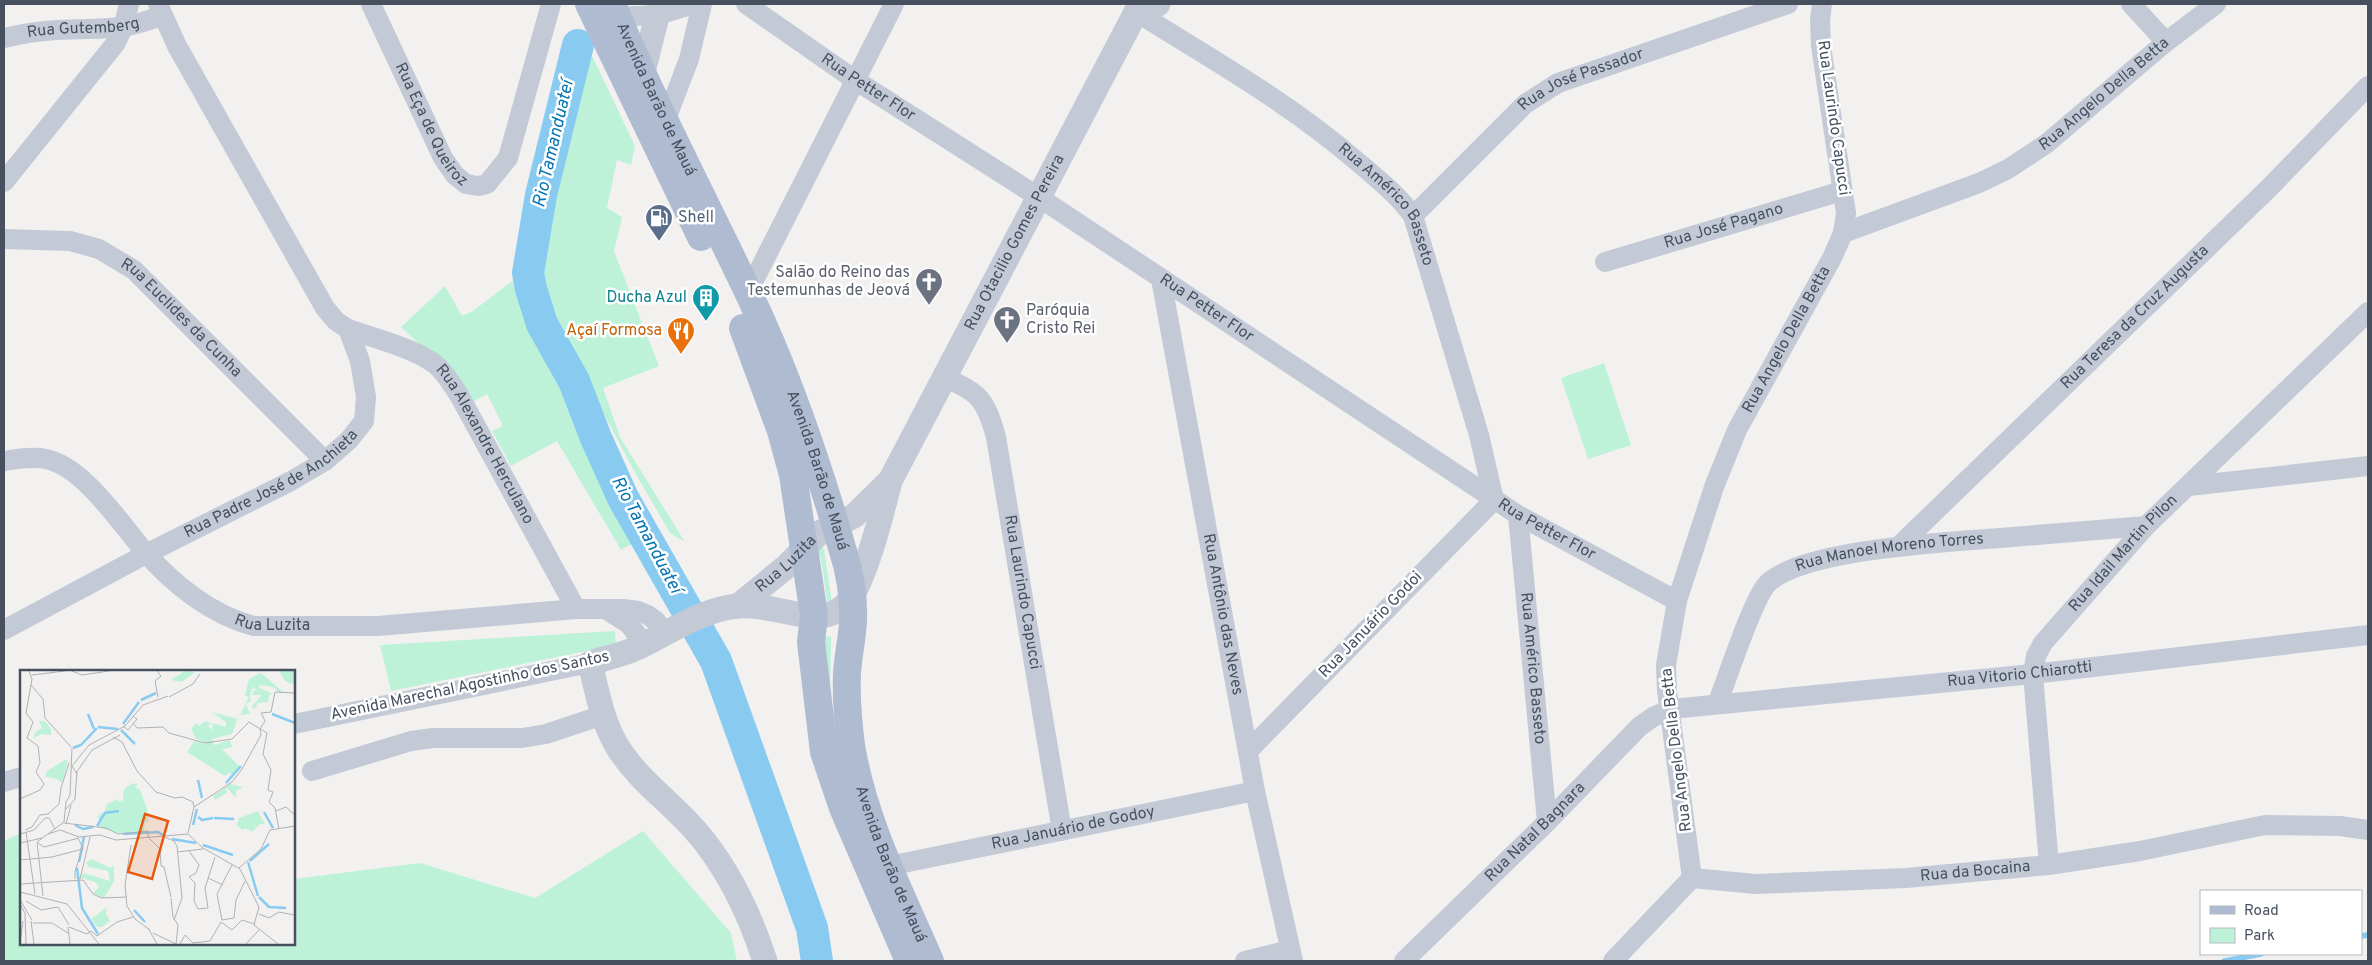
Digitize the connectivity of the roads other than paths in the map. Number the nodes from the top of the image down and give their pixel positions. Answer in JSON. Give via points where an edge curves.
{"nodes":[{"id":1,"x":128,"y":4,"type":"edge"},
{"id":2,"x":370,"y":4,"type":"edge"},
{"id":3,"x":551,"y":4,"type":"edge"},
{"id":4,"x":589,"y":4,"type":"edge"},
{"id":5,"x":694,"y":4,"type":"edge"},
{"id":6,"x":702,"y":4,"type":"edge"},
{"id":7,"x":746,"y":4,"type":"edge"},
{"id":8,"x":894,"y":4,"type":"edge"},
{"id":9,"x":1788,"y":4,"type":"edge"},
{"id":10,"x":1822,"y":4,"type":"edge"},
{"id":11,"x":2132,"y":4,"type":"edge"},
{"id":12,"x":2216,"y":4,"type":"edge"},
{"id":13,"x":1144,"y":6,"type":"edge"},
{"id":14,"x":160,"y":9,"type":"edge"},
{"id":15,"x":659,"y":9,"type":"edge"},
{"id":16,"x":614,"y":11,"type":"edge"},
{"id":17,"x":123,"y":28,"type":"junction"},
{"id":18,"x":4,"y":38,"type":"edge"},
{"id":19,"x":2166,"y":42,"type":"junction"},
{"id":20,"x":643,"y":72,"type":"junction"},
{"id":21,"x":855,"y":80,"type":"junction"},
{"id":22,"x":2368,"y":86,"type":"edge"},
{"id":23,"x":665,"y":122,"type":"junction"},
{"id":24,"x":4,"y":182,"type":"edge"},
{"id":25,"x":1842,"y":191,"type":"junction"},
{"id":26,"x":1040,"y":198,"type":"junction"},
{"id":27,"x":1413,"y":216,"type":"junction"},
{"id":28,"x":1843,"y":232,"type":"junction"},
{"id":29,"x":4,"y":239,"type":"edge"},
{"id":30,"x":1605,"y":262,"type":"dead end"},
{"id":31,"x":1161,"y":278,"type":"junction"},
{"id":32,"x":748,"y":292,"type":"junction"},
{"id":33,"x":2368,"y":312,"type":"edge"},
{"id":34,"x":348,"y":328,"type":"junction"},
{"id":35,"x":945,"y":378,"type":"junction"},
{"id":36,"x":4,"y":461,"type":"edge"},
{"id":37,"x":324,"y":461,"type":"junction"},
{"id":38,"x":2368,"y":466,"type":"edge"},
{"id":39,"x":890,"y":481,"type":"junction"},
{"id":40,"x":2189,"y":486,"type":"junction"},
{"id":41,"x":1494,"y":500,"type":"junction"},
{"id":42,"x":1518,"y":515,"type":"junction"},
{"id":43,"x":836,"y":526,"type":"junction"},
{"id":44,"x":2146,"y":526,"type":"junction"},
{"id":45,"x":1898,"y":546,"type":"junction"},
{"id":46,"x":804,"y":547,"type":"junction"},
{"id":47,"x":146,"y":554,"type":"junction"},
{"id":48,"x":852,"y":596,"type":"junction"},
{"id":49,"x":1677,"y":601,"type":"junction"},
{"id":50,"x":738,"y":606,"type":"junction"},
{"id":51,"x":576,"y":609,"type":"junction"},
{"id":52,"x":814,"y":615,"type":"junction"},
{"id":53,"x":4,"y":630,"type":"edge"},
{"id":54,"x":661,"y":635,"type":"junction"},
{"id":55,"x":2368,"y":635,"type":"edge"},
{"id":56,"x":590,"y":663,"type":"junction"},
{"id":57,"x":2033,"y":674,"type":"junction"},
{"id":58,"x":1718,"y":704,"type":"junction"},
{"id":59,"x":1671,"y":710,"type":"junction"},
{"id":60,"x":603,"y":715,"type":"junction"},
{"id":61,"x":295,"y":724,"type":"edge"},
{"id":62,"x":1248,"y":751,"type":"junction"},
{"id":63,"x":312,"y":771,"type":"dead end"},
{"id":64,"x":20,"y":777,"type":"edge"},
{"id":65,"x":4,"y":782,"type":"edge"},
{"id":66,"x":1255,"y":791,"type":"junction"},
{"id":67,"x":1547,"y":822,"type":"junction"},
{"id":68,"x":2368,"y":830,"type":"edge"},
{"id":69,"x":1062,"y":831,"type":"junction"},
{"id":70,"x":2049,"y":865,"type":"junction"},
{"id":71,"x":889,"y":866,"type":"junction"},
{"id":72,"x":1692,"y":878,"type":"junction"},
{"id":73,"x":1294,"y":957,"type":"edge"},
{"id":74,"x":765,"y":961,"type":"edge"},
{"id":75,"x":909,"y":961,"type":"edge"},
{"id":76,"x":930,"y":961,"type":"edge"},
{"id":77,"x":1245,"y":961,"type":"edge"},
{"id":78,"x":1404,"y":961,"type":"edge"},
{"id":79,"x":1613,"y":961,"type":"edge"}],
"edges":[{"from":1,"to":17,"type":"street"},
{"from":2,"to":3,"type":"street","name":"Rua Eça de Queiroz","via":[[443,158],[466,184],[478,186],[487,184],[508,158]]},
{"from":4,"to":46,"type":"main road","name":"Avenida Barão de Mauá","via":[[720,276],[764,380],[782,430],[793,475]]},
{"from":5,"to":15,"type":"street"},
{"from":6,"to":23,"type":"street","via":[[689,59]]},
{"from":7,"to":21,"type":"street","name":"Rua Petter Flor"},
{"from":8,"to":21,"type":"street"},
{"from":9,"to":27,"type":"street","name":"Rua José Passador","via":[[1558,83],[1525,104]]},
{"from":10,"to":25,"type":"street","name":"Rua Laurindo Capucci","via":[[1821,46]]},
{"from":11,"to":19,"type":"street"},
{"from":12,"to":19,"type":"street","name":"Rua Angelo Della Betta"},
{"from":13,"to":26,"type":"street","name":"Rua Otacilio Gomes Pereira"},
{"from":13,"to":27,"type":"street","name":"Rua Américo Basseto","via":[[1341,146],[1400,198]]},
{"from":14,"to":17,"type":"street","name":"Rua Gutemberg"},
{"from":14,"to":34,"type":"street","via":[[177,46],[325,308],[336,321]]},
{"from":15,"to":16,"type":"street"},
{"from":15,"to":20,"type":"street"},
{"from":16,"to":20,"type":"main road","name":"Avenida Barão de Mauá"},
{"from":17,"to":18,"type":"street","name":"Rua Gutemberg","via":[[56,30]]},
{"from":17,"to":24,"type":"street","via":[[115,44]]},
{"from":19,"to":28,"type":"street","name":"Rua Angelo Della Betta","via":[[2046,144],[2008,169]]},
{"from":20,"to":23,"type":"main road","name":"Avenida Barão de Mauá"},
{"from":21,"to":26,"type":"street","name":"Rua Petter Flor"},
{"from":21,"to":32,"type":"street"},
{"from":22,"to":45,"type":"street","name":"Rua Teresa da Cruz Augusta","via":[[2270,187]]},
{"from":23,"to":32,"type":"main road","name":"Avenida Barão de Mauá"},
{"from":25,"to":28,"type":"street","name":"Rua Laurindo Capucci","via":[[1846,213]]},
{"from":25,"to":30,"type":"street","name":"Rua José Pagano"},
{"from":26,"to":31,"type":"street","name":"Rua Petter Flor"},
{"from":26,"to":35,"type":"street","name":"Rua Otacilio Gomes Pereira"},
{"from":27,"to":41,"type":"street","name":"Rua Américo Basseto"},
{"from":28,"to":49,"type":"street","name":"Rua Angelo Della Betta","via":[[1832,258],[1737,430],[1714,487]]},
{"from":29,"to":37,"type":"street","name":"Rua Euclides da Cunha","via":[[70,241],[99,249],[134,270]]},
{"from":31,"to":41,"type":"street","name":"Rua Petter Flor"},
{"from":31,"to":62,"type":"street","name":"Rua Antônio das Neves"},
{"from":32,"to":43,"type":"main road","name":"Avenida Barão de Mauá","via":[[797,408]]},
{"from":33,"to":40,"type":"street","name":"Rua Idail Martin Pilon"},
{"from":34,"to":37,"type":"street","name":"Rua Padre José de Anchieta","via":[[360,362],[366,397],[364,421],[349,440]]},
{"from":34,"to":51,"type":"street","name":"Rua Alexandre Herculano","via":[[422,357],[437,366],[447,378],[460,395]]},
{"from":35,"to":39,"type":"street","name":"Rua Otacilio Gomes Pereira"},
{"from":35,"to":69,"type":"street","name":"Rua Laurindo Capucci","via":[[968,387],[982,402],[990,415],[996,437]]},
{"from":36,"to":47,"type":"street","name":"Rua Luzita","via":[[46,459],[71,471],[88,486]]},
{"from":37,"to":47,"type":"street","name":"Rua Padre José de Anchieta","via":[[292,481]]},
{"from":38,"to":40,"type":"street"},
{"from":39,"to":43,"type":"street","name":"Rua Otacilio Gomes Pereira","via":[[864,509]]},
{"from":39,"to":48,"type":"street","name":"Rua Otacilio Gomes Pereira","via":[[880,521]]},
{"from":40,"to":44,"type":"street","name":"Rua Idail Martin Pilon"},
{"from":41,"to":42,"type":"street","name":"Rua Petter Flor"},
{"from":41,"to":62,"type":"street","name":"Rua Januário Godoi"},
{"from":42,"to":49,"type":"street","name":"Rua Petter Flor"},
{"from":42,"to":67,"type":"street","name":"Rua Américo Basseto"},
{"from":43,"to":46,"type":"street","name":"Rua Luzita","via":[[818,533]]},
{"from":43,"to":48,"type":"main road","name":"Avenida Barão de Mauá"},
{"from":44,"to":45,"type":"street","name":"Rua Manoel Moreno Torres"},
{"from":44,"to":57,"type":"street","name":"Rua Idail Martin Pilon","via":[[2054,628],[2036,656]]},
{"from":45,"to":58,"type":"street","name":"Rua Manoel Moreno Torres","via":[[1804,564],[1782,572],[1767,584]]},
{"from":46,"to":50,"type":"street","name":"Rua Luzita","via":[[787,566]]},
{"from":46,"to":52,"type":"main road","name":"Avenida Barão de Mauá"},
{"from":47,"to":51,"type":"street","name":"Rua Luzita","via":[[179,586],[236,622],[254,626],[378,626]]},
{"from":47,"to":53,"type":"street","name":"Rua Padre José de Anchieta"},
{"from":48,"to":52,"type":"street","name":"Rua Luzita","via":[[836,612]]},
{"from":48,"to":71,"type":"main road","name":"Avenida Barão de Mauá","via":[[853,621],[847,676],[852,744],[866,800]]},
{"from":49,"to":59,"type":"street","name":"Rua Angelo Della Betta","via":[[1666,665]]},
{"from":50,"to":52,"type":"street","name":"Rua Luzita","via":[[768,607]]},
{"from":50,"to":54,"type":"street","name":"Rua Luzita","via":[[705,615]]},
{"from":51,"to":54,"type":"street","name":"Rua Luzita","via":[[605,609],[629,624]]},
{"from":52,"to":75,"type":"main road","name":"Avenida Barão de Mauá","via":[[811,642],[824,752],[853,833]]},
{"from":54,"to":56,"type":"street","name":"Avenida Marechal Agostinho dos Santos"},
{"from":55,"to":57,"type":"street","name":"Rua Vitorio Chiarotti"},
{"from":56,"to":60,"type":"street"},
{"from":56,"to":61,"type":"street","name":"Avenida Marechal Agostinho dos Santos"},
{"from":57,"to":58,"type":"street","name":"Rua Vitorio Chiarotti"},
{"from":57,"to":70,"type":"street","name":"Rua Idail Martin Pilon"},
{"from":58,"to":59,"type":"street","name":"Rua Vitorio Chiarotti"},
{"from":59,"to":67,"type":"street","name":"Rua Natal Bagnara","via":[[1639,727]]},
{"from":59,"to":72,"type":"street","name":"Rua Angelo Della Betta"},
{"from":60,"to":63,"type":"street","via":[[546,734],[522,738],[411,741]]},
{"from":60,"to":74,"type":"street","via":[[616,746],[635,771],[695,830],[725,869],[745,906]]},
{"from":62,"to":66,"type":"street","name":"Rua Antônio das Neves"},
{"from":64,"to":65,"type":"street"},
{"from":66,"to":69,"type":"street","name":"Rua Januário de Godoy"},
{"from":66,"to":73,"type":"street","name":"Rua Antônio das Neves"},
{"from":67,"to":78,"type":"street","name":"Rua Natal Bagnara"},
{"from":68,"to":70,"type":"street","name":"Rua da Bocaina","via":[[2340,826],[2265,825],[2140,851]]},
{"from":69,"to":71,"type":"street","name":"Rua Januário de Godoy"},
{"from":70,"to":72,"type":"street","name":"Rua da Bocaina","via":[[1815,883],[1756,884]]},
{"from":71,"to":76,"type":"main road","name":"Avenida Barão de Mauá"},
{"from":72,"to":79,"type":"street"},
{"from":73,"to":77,"type":"street"}]}
